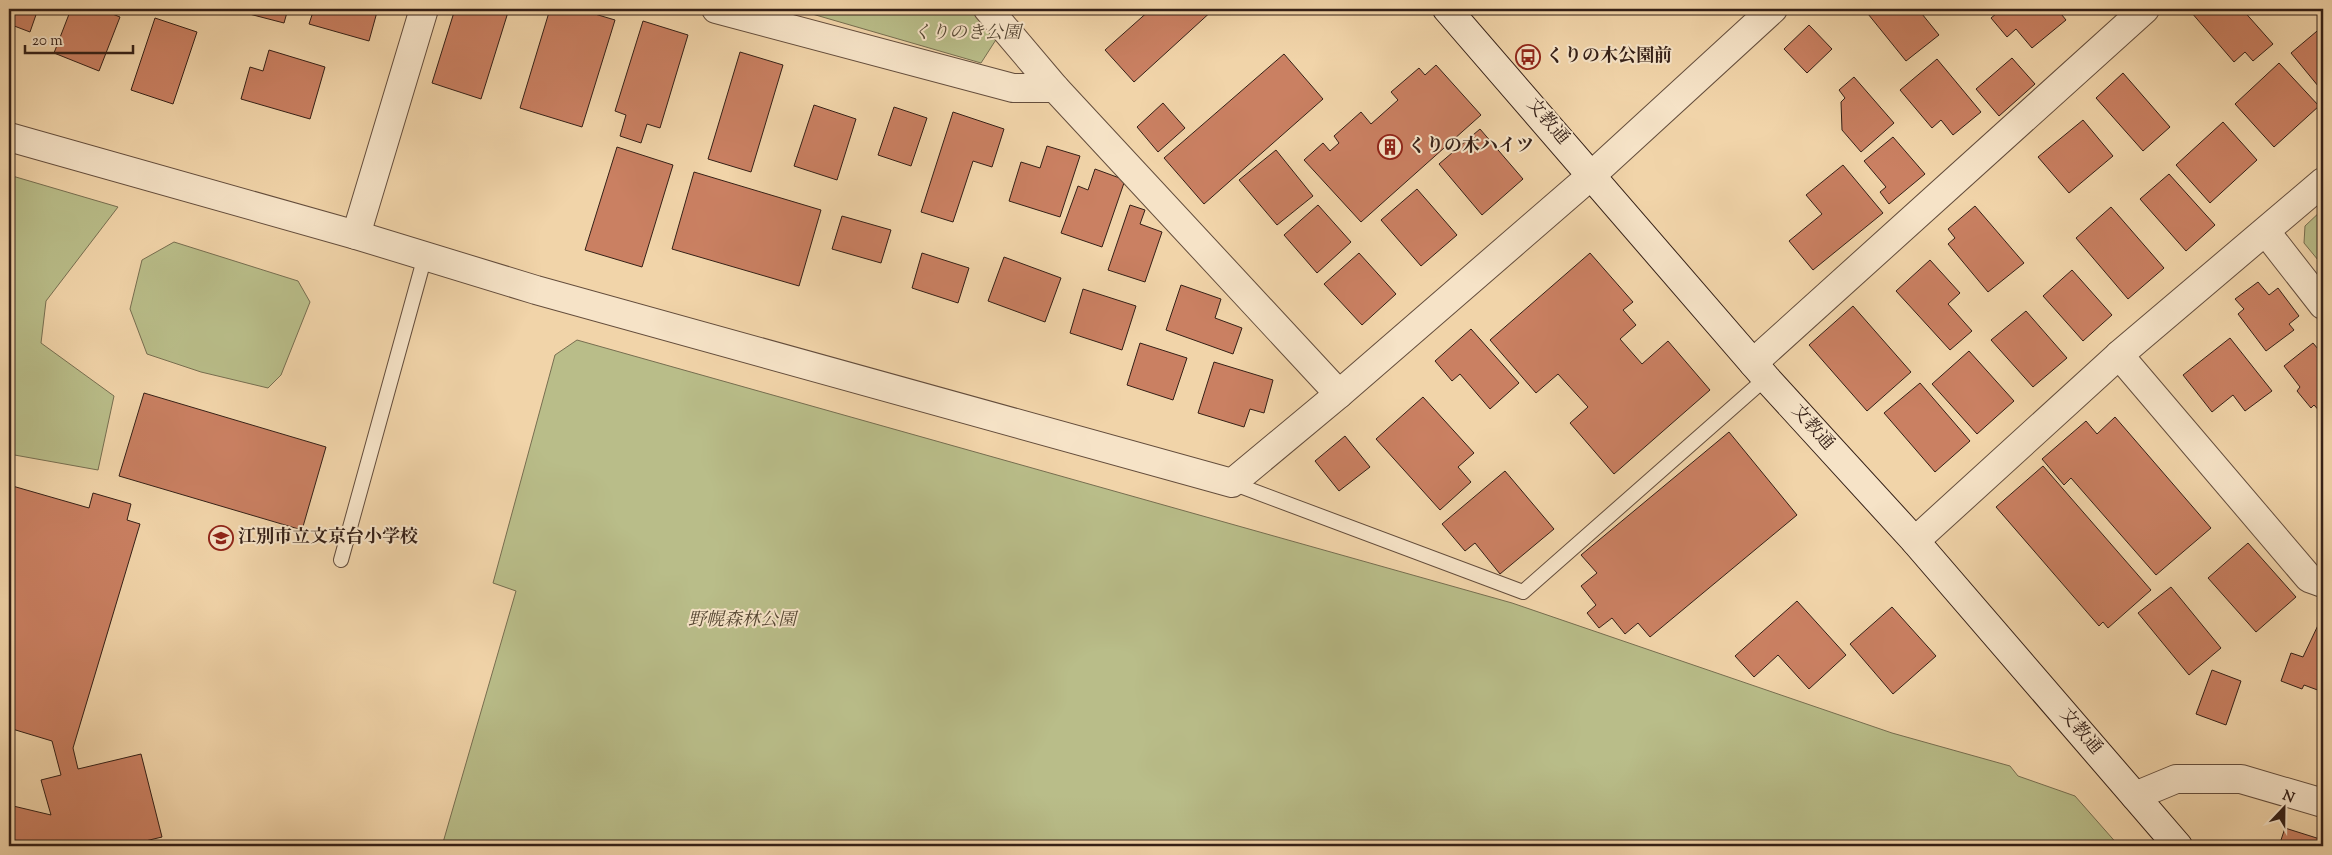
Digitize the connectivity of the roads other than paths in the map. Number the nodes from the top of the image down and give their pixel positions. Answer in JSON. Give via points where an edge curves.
{"nodes":[{"id":1,"x":424,"y":9,"type":"edge"},
{"id":2,"x":716,"y":9,"type":"edge"},
{"id":3,"x":988,"y":9,"type":"edge"},
{"id":4,"x":1447,"y":9,"type":"edge"},
{"id":5,"x":1773,"y":9,"type":"edge"},
{"id":6,"x":2145,"y":9,"type":"edge"},
{"id":7,"x":1055,"y":88,"type":"junction"},
{"id":8,"x":9,"y":137,"type":"edge"},
{"id":9,"x":1592,"y":174,"type":"junction"},
{"id":10,"x":2323,"y":182,"type":"edge"},
{"id":11,"x":2266,"y":232,"type":"junction"},
{"id":12,"x":356,"y":235,"type":"junction"},
{"id":13,"x":425,"y":256,"type":"junction"},
{"id":14,"x":2323,"y":305,"type":"edge"},
{"id":15,"x":2120,"y":355,"type":"junction"},
{"id":16,"x":1760,"y":370,"type":"junction"},
{"id":17,"x":1339,"y":394,"type":"junction"},
{"id":18,"x":1232,"y":483,"type":"junction"},
{"id":19,"x":1915,"y":541,"type":"junction"},
{"id":20,"x":341,"y":560,"type":"dead end"},
{"id":21,"x":2323,"y":583,"type":"edge"},
{"id":22,"x":2135,"y":796,"type":"junction"},
{"id":23,"x":2323,"y":803,"type":"edge"},
{"id":24,"x":2178,"y":846,"type":"edge"}],
"edges":[{"from":1,"to":12,"type":"street"},
{"from":2,"to":7,"type":"street","via":[[1013,88]]},
{"from":3,"to":7,"type":"street"},
{"from":4,"to":9,"type":"street","name":"文教通"},
{"from":5,"to":9,"type":"street"},
{"from":6,"to":16,"type":"street"},
{"from":7,"to":17,"type":"street"},
{"from":8,"to":12,"type":"street"},
{"from":9,"to":16,"type":"street","name":"文教通"},
{"from":9,"to":17,"type":"street"},
{"from":10,"to":11,"type":"street"},
{"from":11,"to":14,"type":"street"},
{"from":11,"to":15,"type":"street"},
{"from":12,"to":13,"type":"street"},
{"from":13,"to":18,"type":"street","via":[[536,290]]},
{"from":13,"to":20,"type":"lane"},
{"from":15,"to":19,"type":"street"},
{"from":15,"to":21,"type":"street","via":[[2309,578]]},
{"from":16,"to":18,"type":"lane","via":[[1523,592]]},
{"from":16,"to":19,"type":"street","name":"文教通"},
{"from":17,"to":18,"type":"street"},
{"from":19,"to":22,"type":"street","name":"文教通"},
{"from":22,"to":23,"type":"street","via":[[2176,779],[2241,779]]},
{"from":22,"to":24,"type":"street","name":"文教通"}]}
